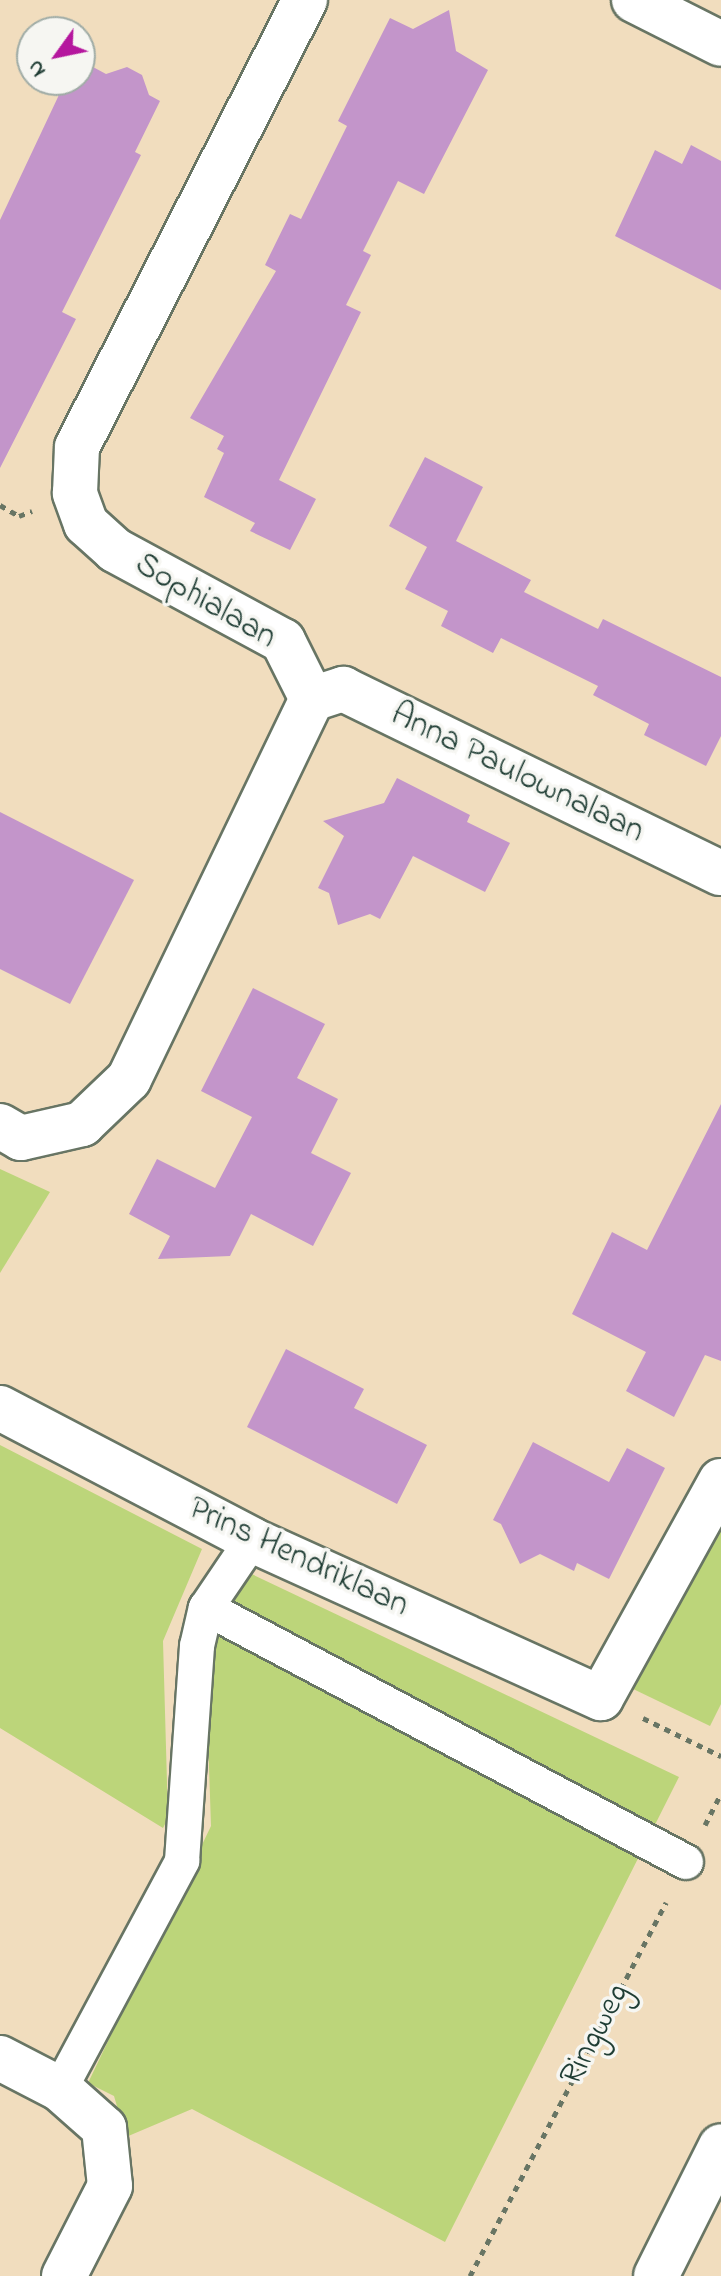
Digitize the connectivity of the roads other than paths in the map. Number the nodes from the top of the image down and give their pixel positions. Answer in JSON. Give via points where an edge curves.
{"nodes":[{"id":1,"x":305,"y":0,"type":"edge"},
{"id":2,"x":634,"y":0,"type":"edge"},
{"id":3,"x":721,"y":44,"type":"edge"},
{"id":4,"x":312,"y":699,"type":"junction"},
{"id":5,"x":721,"y":873,"type":"edge"},
{"id":6,"x":0,"y":1126,"type":"edge"},
{"id":7,"x":0,"y":1408,"type":"edge"},
{"id":8,"x":721,"y":1481,"type":"edge"},
{"id":9,"x":252,"y":1540,"type":"junction"},
{"id":10,"x":206,"y":1608,"type":"junction"},
{"id":11,"x":686,"y":1862,"type":"road end"},
{"id":12,"x":0,"y":2058,"type":"edge"},
{"id":13,"x":60,"y":2089,"type":"junction"},
{"id":14,"x":721,"y":2146,"type":"edge"},
{"id":15,"x":64,"y":2276,"type":"edge"},
{"id":16,"x":656,"y":2276,"type":"edge"}],
"edges":[{"from":1,"to":4,"type":"street","name":"Sophialaan","via":[[77,447],[75,493],[86,524],[115,550],[283,641]]},
{"from":2,"to":3,"type":"street"},
{"from":4,"to":5,"type":"street","name":"Anna Paulownalaan","via":[[343,689]]},
{"from":4,"to":6,"type":"street","via":[[129,1079],[82,1124],[21,1138]]},
{"from":7,"to":9,"type":"street","name":"Prins Hendriklaan"},
{"from":8,"to":9,"type":"street","name":"Prins Hendriklaan","via":[[601,1698]]},
{"from":9,"to":10,"type":"street"},
{"from":10,"to":11,"type":"street"},
{"from":10,"to":13,"type":"street","via":[[197,1646],[182,1861]]},
{"from":12,"to":13,"type":"street"},
{"from":13,"to":15,"type":"street","via":[[104,2128],[110,2186]]},
{"from":14,"to":16,"type":"street"}]}
